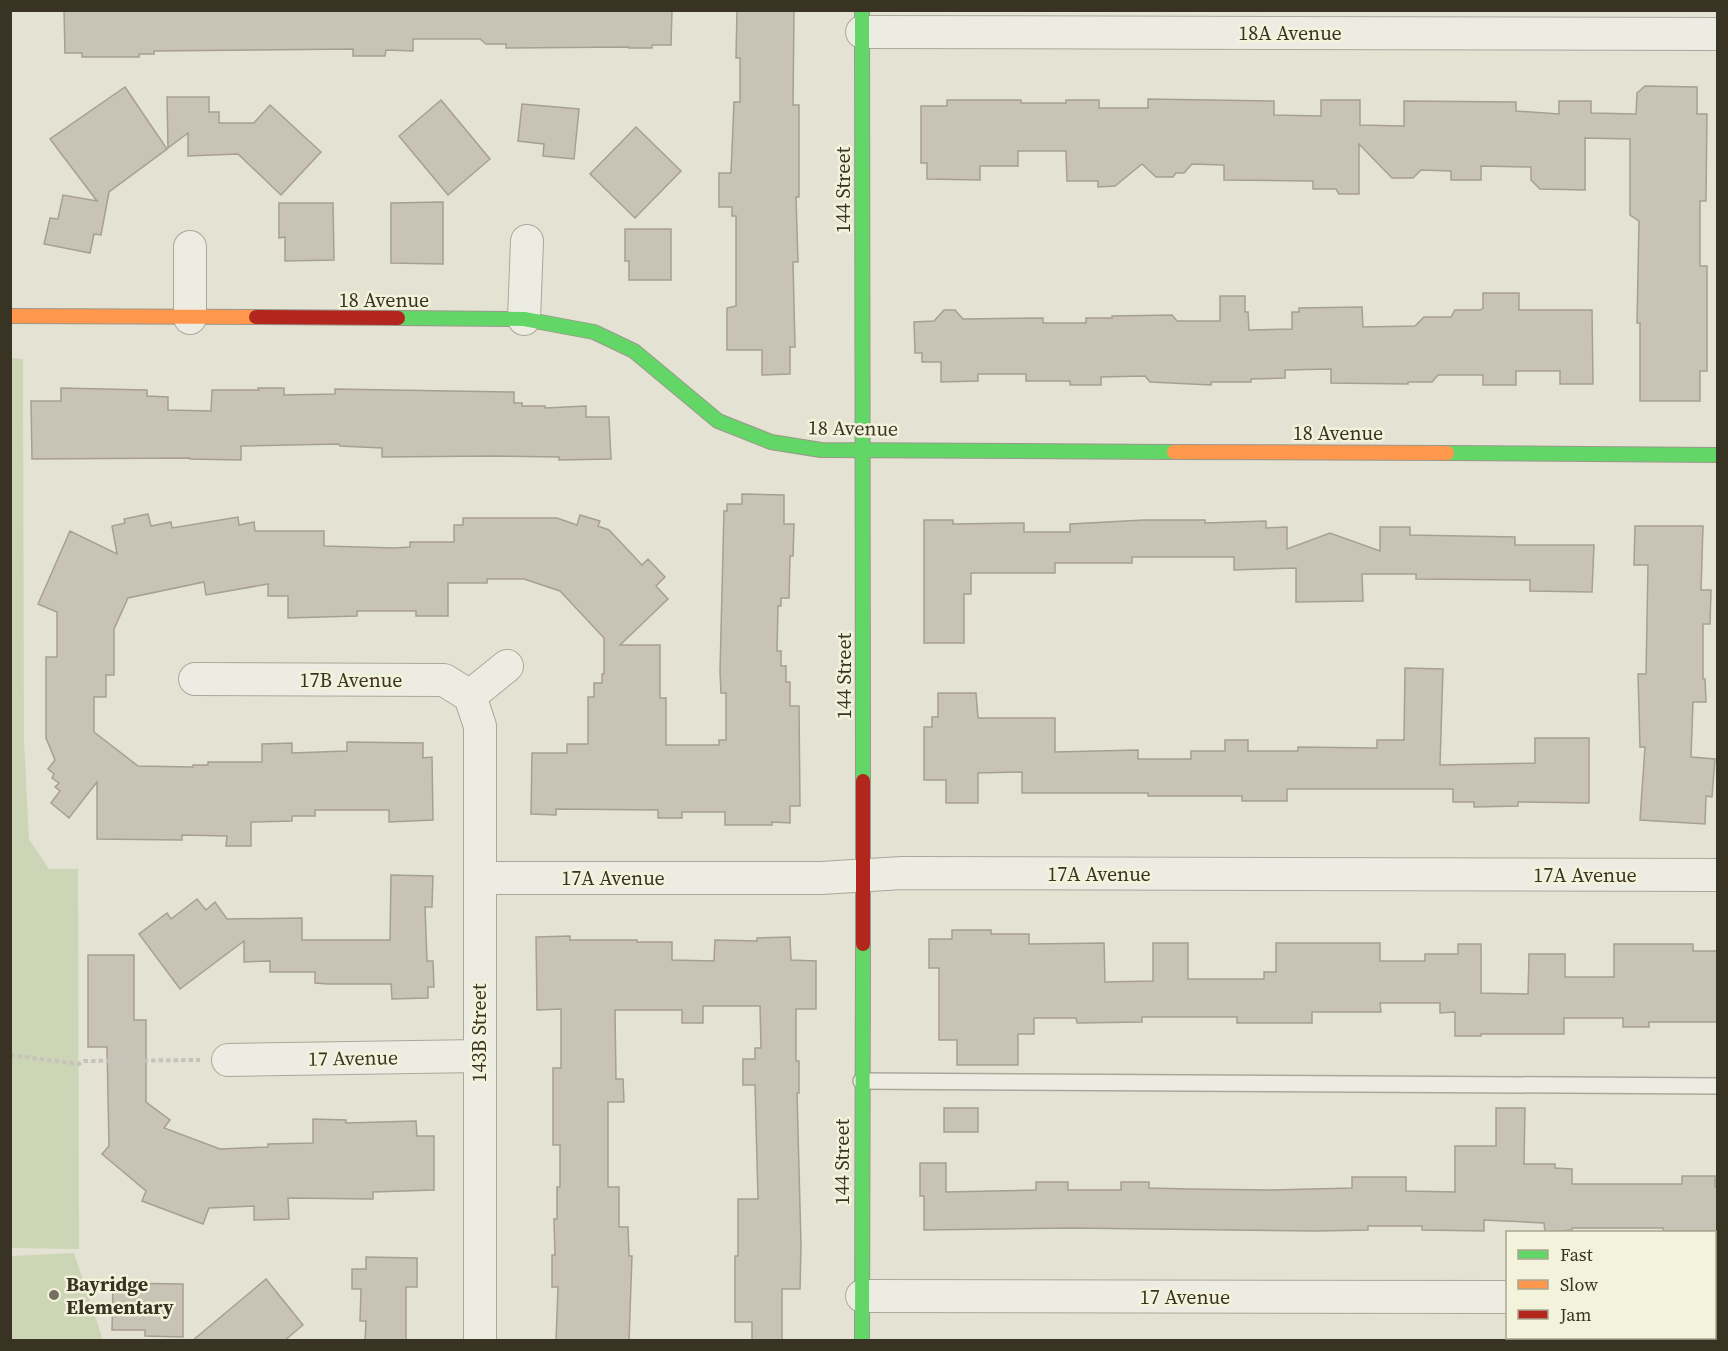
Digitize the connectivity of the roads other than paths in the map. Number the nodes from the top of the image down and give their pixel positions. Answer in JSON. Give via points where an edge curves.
{"nodes":[{"id":1,"x":862,"y":21,"type":"edge"},
{"id":2,"x":1225,"y":22,"type":"edge"},
{"id":3,"x":1718,"y":34,"type":"edge"},
{"id":4,"x":527,"y":241,"type":"dead end"},
{"id":5,"x":190,"y":247,"type":"dead end"},
{"id":6,"x":17,"y":317,"type":"edge"},
{"id":7,"x":190,"y":318,"type":"junction"},
{"id":8,"x":524,"y":319,"type":"junction"},
{"id":9,"x":864,"y":451,"type":"junction"},
{"id":10,"x":1718,"y":455,"type":"edge"},
{"id":11,"x":507,"y":666,"type":"dead end"},
{"id":12,"x":195,"y":679,"type":"dead end"},
{"id":13,"x":470,"y":696,"type":"junction"},
{"id":14,"x":1718,"y":875,"type":"edge"},
{"id":15,"x":864,"y":876,"type":"junction"},
{"id":16,"x":481,"y":878,"type":"junction"},
{"id":17,"x":479,"y":1056,"type":"junction"},
{"id":18,"x":228,"y":1060,"type":"road end"},
{"id":19,"x":861,"y":1082,"type":"junction"},
{"id":20,"x":1718,"y":1086,"type":"edge"},
{"id":21,"x":862,"y":1296,"type":"junction"},
{"id":22,"x":1506,"y":1297,"type":"edge"},
{"id":23,"x":480,"y":1341,"type":"edge"},
{"id":24,"x":861,"y":1341,"type":"edge"}],
"edges":[{"from":1,"to":2,"type":"street","name":"18A Avenue"},
{"from":1,"to":9,"type":"street","name":"144 Street"},
{"from":2,"to":3,"type":"street","name":"18A Avenue"},
{"from":4,"to":8,"type":"street"},
{"from":5,"to":7,"type":"street"},
{"from":6,"to":7,"type":"street","name":"18 Avenue"},
{"from":7,"to":8,"type":"street","name":"18 Avenue"},
{"from":8,"to":9,"type":"street","name":"18 Avenue","via":[[594,332],[634,351],[718,421],[771,442],[821,450]]},
{"from":9,"to":10,"type":"street","name":"18 Avenue"},
{"from":9,"to":15,"type":"street","name":"144 Street"},
{"from":11,"to":13,"type":"street"},
{"from":12,"to":13,"type":"street","name":"17B Avenue","via":[[444,680]]},
{"from":13,"to":16,"type":"street","name":"143B Street","via":[[480,726]]},
{"from":14,"to":15,"type":"street","name":"17A Avenue"},
{"from":15,"to":16,"type":"street","name":"17A Avenue"},
{"from":15,"to":19,"type":"street","name":"144 Street"},
{"from":16,"to":17,"type":"street","name":"143B Street"},
{"from":17,"to":18,"type":"street","name":"17 Avenue"},
{"from":17,"to":23,"type":"street","name":"143B Street"},
{"from":19,"to":20,"type":"lane"},
{"from":19,"to":21,"type":"street","name":"144 Street"},
{"from":21,"to":22,"type":"street","name":"17 Avenue"},
{"from":21,"to":24,"type":"street","name":"144 Street"}]}
